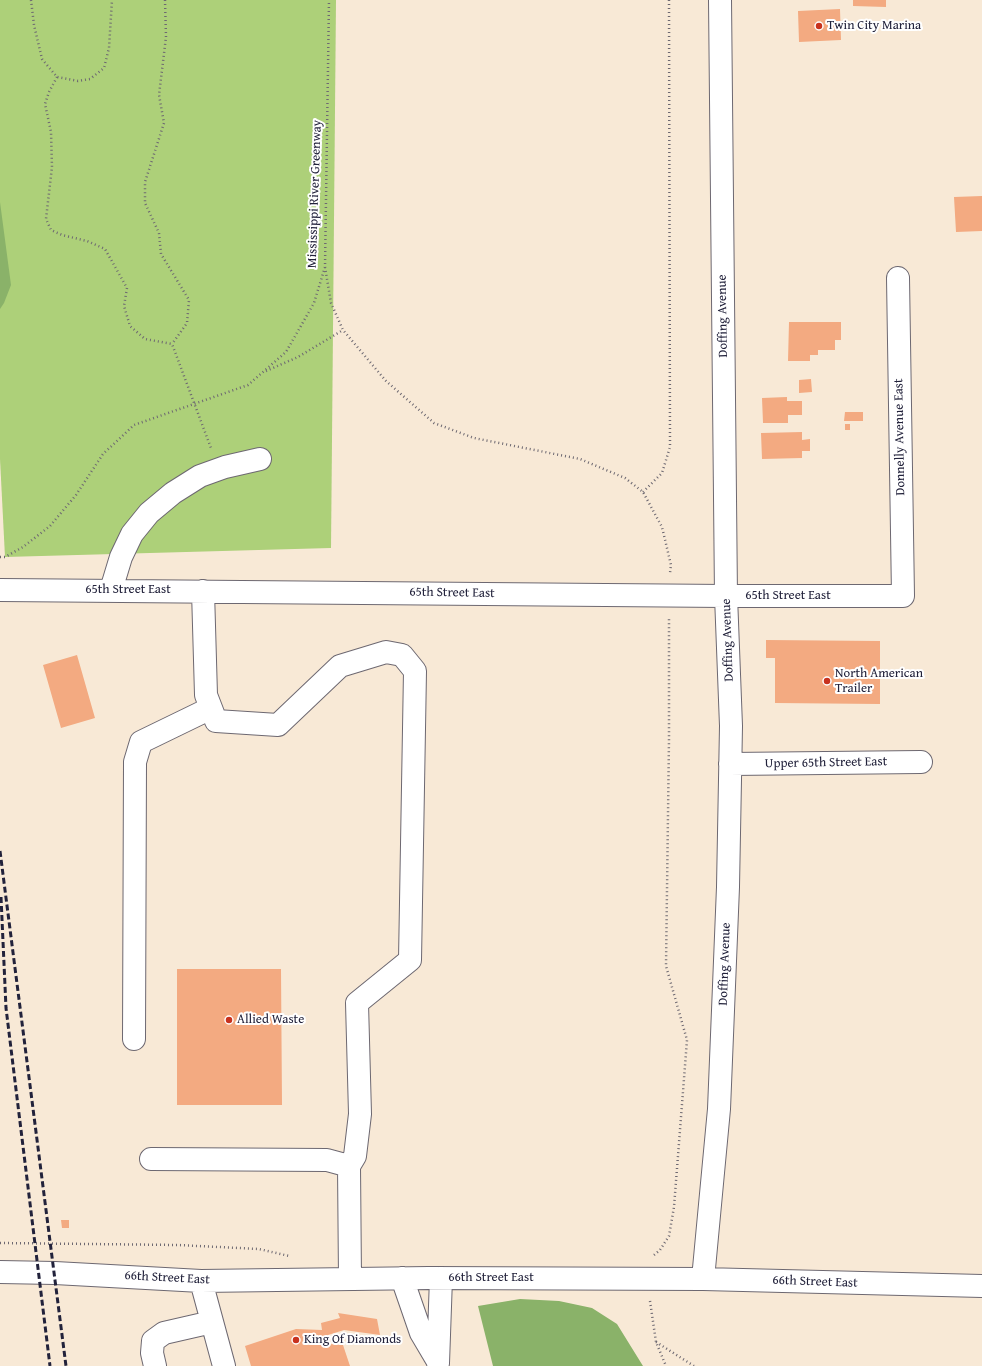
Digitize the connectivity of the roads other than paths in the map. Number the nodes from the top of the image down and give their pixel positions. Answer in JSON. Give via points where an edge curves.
{"nodes":[{"id":1,"x":720,"y":0,"type":"edge"},
{"id":2,"x":898,"y":278,"type":"dead end"},
{"id":3,"x":260,"y":459,"type":"dead end"},
{"id":4,"x":0,"y":590,"type":"edge"},
{"id":5,"x":111,"y":590,"type":"junction"},
{"id":6,"x":203,"y":591,"type":"junction"},
{"id":7,"x":726,"y":596,"type":"junction"},
{"id":8,"x":903,"y":596,"type":"joint"},
{"id":9,"x":211,"y":708,"type":"junction"},
{"id":10,"x":921,"y":762,"type":"dead end"},
{"id":11,"x":730,"y":764,"type":"junction"},
{"id":12,"x":134,"y":1039,"type":"dead end"},
{"id":13,"x":151,"y":1159,"type":"dead end"},
{"id":14,"x":349,"y":1166,"type":"junction"},
{"id":15,"x":0,"y":1272,"type":"edge"},
{"id":16,"x":402,"y":1278,"type":"junction"},
{"id":17,"x":441,"y":1278,"type":"junction"},
{"id":18,"x":350,"y":1279,"type":"junction"},
{"id":19,"x":703,"y":1279,"type":"junction"},
{"id":20,"x":200,"y":1281,"type":"junction"},
{"id":21,"x":982,"y":1286,"type":"edge"},
{"id":22,"x":212,"y":1322,"type":"junction"},
{"id":23,"x":438,"y":1363,"type":"edge"},
{"id":24,"x":156,"y":1366,"type":"edge"},
{"id":25,"x":224,"y":1366,"type":"edge"}],
"edges":[{"from":1,"to":7,"type":"street","name":"Doffing Avenue"},
{"from":2,"to":8,"type":"street","name":"Donnelly Avenue East"},
{"from":3,"to":5,"type":"street","via":[[200,476],[173,492],[149,513],[132,534],[121,557]]},
{"from":4,"to":5,"type":"street","name":"65th Street East"},
{"from":5,"to":6,"type":"street","name":"65th Street East"},
{"from":6,"to":7,"type":"street","name":"65th Street East"},
{"from":6,"to":9,"type":"street","via":[[206,695]]},
{"from":7,"to":8,"type":"street","name":"65th Street East"},
{"from":7,"to":11,"type":"street","name":"Doffing Avenue"},
{"from":9,"to":12,"type":"street","via":[[141,742],[135,762]]},
{"from":9,"to":14,"type":"street","via":[[216,721],[278,725],[340,666],[386,652],[402,655],[415,671],[410,960],[357,1003],[360,1114],[356,1156]]},
{"from":10,"to":11,"type":"street","name":"Upper 65th Street East"},
{"from":11,"to":19,"type":"street","name":"Doffing Avenue","via":[[719,1109]]},
{"from":13,"to":14,"type":"street","via":[[327,1160]]},
{"from":14,"to":18,"type":"street"},
{"from":15,"to":20,"type":"street","name":"66th Street East"},
{"from":16,"to":17,"type":"street","name":"66th Street East"},
{"from":16,"to":18,"type":"street","name":"66th Street East"},
{"from":16,"to":23,"type":"street","via":[[421,1333]]},
{"from":17,"to":19,"type":"street","name":"66th Street East"},
{"from":17,"to":23,"type":"street"},
{"from":18,"to":20,"type":"street","name":"66th Street East"},
{"from":19,"to":21,"type":"street","name":"66th Street East"},
{"from":20,"to":22,"type":"street"},
{"from":22,"to":24,"type":"street","via":[[164,1333],[153,1341],[152,1353]]},
{"from":22,"to":25,"type":"street"}]}
